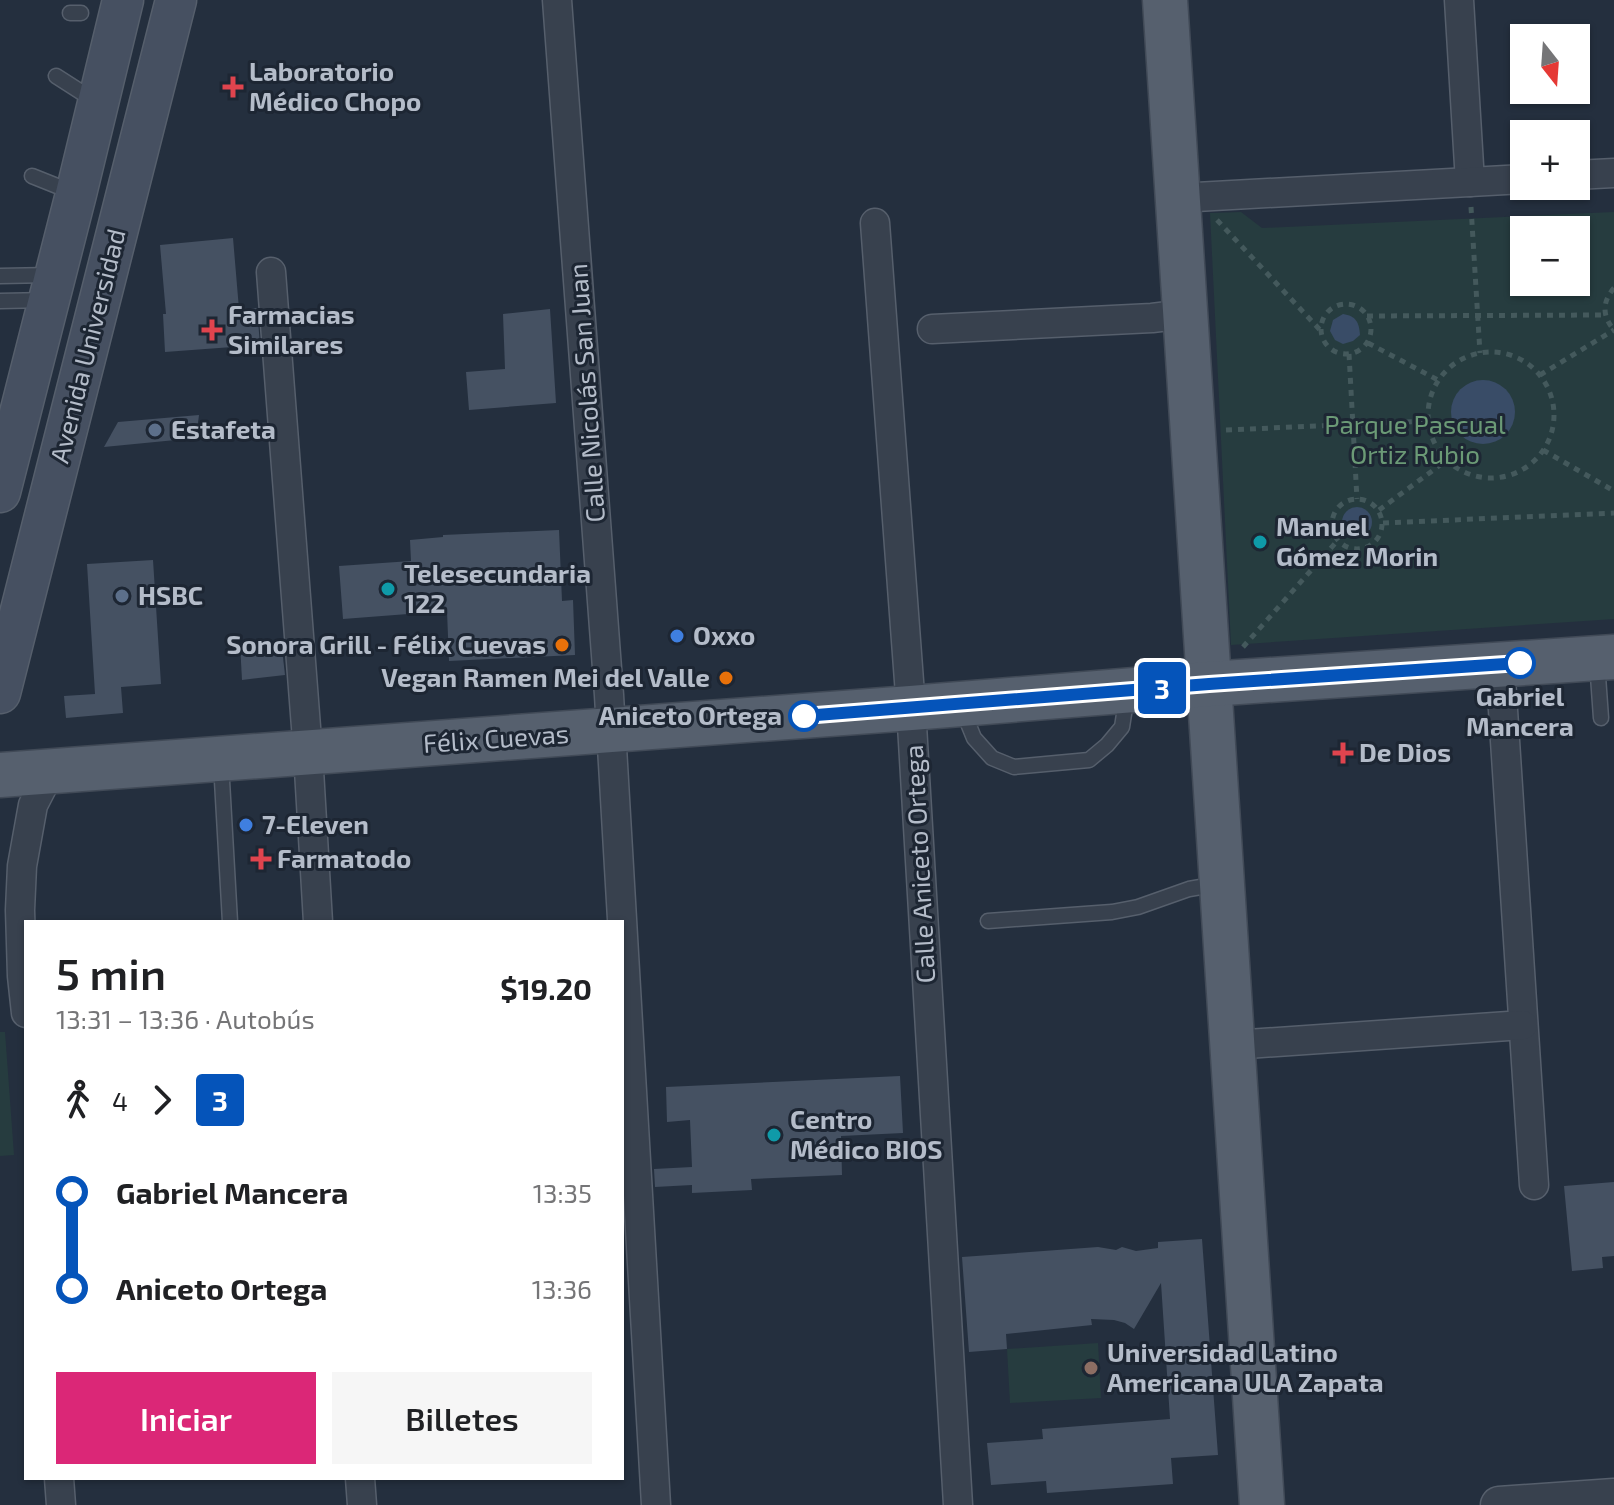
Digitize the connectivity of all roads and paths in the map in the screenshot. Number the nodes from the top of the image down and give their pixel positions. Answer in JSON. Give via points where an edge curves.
{"nodes":[{"id":1,"x":123,"y":0,"type":"edge"},
{"id":2,"x":176,"y":0,"type":"edge"},
{"id":3,"x":557,"y":0,"type":"edge"},
{"id":4,"x":1165,"y":0,"type":"edge"},
{"id":5,"x":1459,"y":0,"type":"edge"},
{"id":6,"x":56,"y":76,"type":"dead end"},
{"id":7,"x":98,"y":103,"type":"junction"},
{"id":8,"x":1614,"y":173,"type":"edge"},
{"id":9,"x":1590,"y":174,"type":"edge"},
{"id":10,"x":32,"y":176,"type":"dead end"},
{"id":11,"x":1510,"y":180,"type":"edge"},
{"id":12,"x":1470,"y":182,"type":"junction"},
{"id":13,"x":76,"y":194,"type":"junction"},
{"id":14,"x":1178,"y":208,"type":"junction"},
{"id":15,"x":875,"y":223,"type":"dead end"},
{"id":16,"x":271,"y":272,"type":"dead end"},
{"id":17,"x":0,"y":276,"type":"edge"},
{"id":18,"x":52,"y":287,"type":"junction"},
{"id":19,"x":1614,"y":288,"type":"edge"},
{"id":20,"x":0,"y":301,"type":"edge"},
{"id":21,"x":1185,"y":314,"type":"junction"},
{"id":22,"x":1604,"y":315,"type":"junction"},
{"id":23,"x":1367,"y":316,"type":"junction"},
{"id":24,"x":1478,"y":316,"type":"junction"},
{"id":25,"x":932,"y":329,"type":"dead end"},
{"id":26,"x":1614,"y":330,"type":"edge"},
{"id":27,"x":1321,"y":331,"type":"junction"},
{"id":28,"x":1368,"y":343,"type":"junction"},
{"id":29,"x":1480,"y":353,"type":"junction"},
{"id":30,"x":1349,"y":354,"type":"junction"},
{"id":31,"x":1540,"y":375,"type":"junction"},
{"id":32,"x":1438,"y":380,"type":"junction"},
{"id":33,"x":1428,"y":421,"type":"junction"},
{"id":34,"x":1354,"y":424,"type":"junction"},
{"id":35,"x":1193,"y":431,"type":"junction"},
{"id":36,"x":1543,"y":450,"type":"junction"},
{"id":37,"x":1447,"y":460,"type":"junction"},
{"id":38,"x":1614,"y":491,"type":"edge"},
{"id":39,"x":0,"y":492,"type":"edge"},
{"id":40,"x":1357,"y":499,"type":"junction"},
{"id":41,"x":1379,"y":510,"type":"junction"},
{"id":42,"x":1614,"y":513,"type":"edge"},
{"id":43,"x":1383,"y":523,"type":"junction"},
{"id":44,"x":1338,"y":540,"type":"junction"},
{"id":45,"x":1605,"y":657,"type":"edge"},
{"id":46,"x":1500,"y":664,"type":"junction"},
{"id":47,"x":1224,"y":668,"type":"junction"},
{"id":48,"x":1128,"y":690,"type":"junction"},
{"id":49,"x":0,"y":693,"type":"edge"},
{"id":50,"x":960,"y":704,"type":"junction"},
{"id":51,"x":911,"y":708,"type":"junction"},
{"id":52,"x":1601,"y":718,"type":"dead end"},
{"id":53,"x":611,"y":730,"type":"junction"},
{"id":54,"x":308,"y":753,"type":"junction"},
{"id":55,"x":221,"y":759,"type":"junction"},
{"id":56,"x":50,"y":772,"type":"junction"},
{"id":57,"x":0,"y":775,"type":"edge"},
{"id":58,"x":1222,"y":884,"type":"junction"},
{"id":59,"x":230,"y":920,"type":"edge"},
{"id":60,"x":318,"y":920,"type":"edge"},
{"id":61,"x":622,"y":920,"type":"edge"},
{"id":62,"x":988,"y":921,"type":"dead end"},
{"id":63,"x":624,"y":954,"type":"edge"},
{"id":64,"x":24,"y":994,"type":"edge"},
{"id":65,"x":1523,"y":1025,"type":"junction"},
{"id":66,"x":1233,"y":1045,"type":"junction"},
{"id":67,"x":1534,"y":1185,"type":"dead end"},
{"id":68,"x":59,"y":1480,"type":"edge"},
{"id":69,"x":360,"y":1480,"type":"edge"},
{"id":70,"x":1614,"y":1497,"type":"edge"},
{"id":71,"x":1575,"y":1502,"type":"edge"},
{"id":72,"x":61,"y":1505,"type":"edge"},
{"id":73,"x":362,"y":1505,"type":"edge"},
{"id":74,"x":656,"y":1505,"type":"edge"},
{"id":75,"x":958,"y":1505,"type":"edge"},
{"id":76,"x":1262,"y":1505,"type":"edge"},
{"id":77,"x":1510,"y":1505,"type":"edge"}],
"edges":[{"from":1,"to":7,"type":"main road","name":"Avenida Universidad"},
{"from":2,"to":49,"type":"main road","name":"Avenida Universidad"},
{"from":3,"to":53,"type":"street","name":"Calle Nicolás San Juan"},
{"from":4,"to":14,"type":"main road"},
{"from":5,"to":12,"type":"street"},
{"from":6,"to":7,"type":"lane"},
{"from":7,"to":13,"type":"main road","name":"Avenida Universidad"},
{"from":8,"to":9,"type":"street"},
{"from":10,"to":13,"type":"lane"},
{"from":11,"to":12,"type":"street"},
{"from":12,"to":14,"type":"street"},
{"from":12,"to":24,"type":"path"},
{"from":13,"to":18,"type":"main road","name":"Avenida Universidad"},
{"from":14,"to":21,"type":"main road"},
{"from":14,"to":27,"type":"path","via":[[1210,213]]},
{"from":15,"to":51,"type":"street","name":"Calle Aniceto Ortega"},
{"from":16,"to":54,"type":"street"},
{"from":17,"to":18,"type":"lane"},
{"from":18,"to":20,"type":"lane"},
{"from":18,"to":39,"type":"main road","name":"Avenida Universidad"},
{"from":19,"to":22,"type":"path"},
{"from":21,"to":25,"type":"street"},
{"from":21,"to":35,"type":"main road"},
{"from":22,"to":24,"type":"path"},
{"from":22,"to":26,"type":"path"},
{"from":23,"to":24,"type":"path"},
{"from":23,"to":27,"type":"path","via":[[1355,306],[1338,306],[1325,316]]},
{"from":23,"to":28,"type":"path"},
{"from":24,"to":29,"type":"path"},
{"from":26,"to":31,"type":"path"},
{"from":27,"to":30,"type":"path","via":[[1333,351]]},
{"from":28,"to":30,"type":"path"},
{"from":28,"to":32,"type":"path"},
{"from":29,"to":31,"type":"path","via":[[1507,354]]},
{"from":29,"to":32,"type":"path","via":[[1451,366]]},
{"from":30,"to":34,"type":"path"},
{"from":31,"to":36,"type":"path","via":[[1554,412]]},
{"from":32,"to":33,"type":"path","via":[[1429,400]]},
{"from":33,"to":34,"type":"path"},
{"from":33,"to":37,"type":"path"},
{"from":34,"to":35,"type":"path"},
{"from":34,"to":40,"type":"path"},
{"from":35,"to":47,"type":"main road"},
{"from":36,"to":37,"type":"path","via":[[1528,466],[1486,478]]},
{"from":36,"to":38,"type":"path"},
{"from":37,"to":41,"type":"path"},
{"from":40,"to":41,"type":"path"},
{"from":40,"to":44,"type":"path","via":[[1337,510],[1332,525]]},
{"from":41,"to":43,"type":"path"},
{"from":42,"to":43,"type":"path"},
{"from":43,"to":44,"type":"path","via":[[1378,538],[1366,547],[1351,548]]},
{"from":44,"to":47,"type":"path"},
{"from":45,"to":46,"type":"main road","name":"Félix Cuevas"},
{"from":45,"to":52,"type":"lane"},
{"from":46,"to":47,"type":"main road","name":"Félix Cuevas"},
{"from":46,"to":65,"type":"street"},
{"from":47,"to":48,"type":"main road","name":"Félix Cuevas"},
{"from":47,"to":58,"type":"main road"},
{"from":48,"to":50,"type":"main road","name":"Félix Cuevas"},
{"from":48,"to":50,"type":"lane","via":[[1122,727],[1089,760],[1014,767],[992,758],[974,738]]},
{"from":50,"to":51,"type":"main road","name":"Félix Cuevas"},
{"from":51,"to":53,"type":"main road","name":"Félix Cuevas"},
{"from":51,"to":75,"type":"street","name":"Calle Aniceto Ortega"},
{"from":53,"to":54,"type":"main road","name":"Félix Cuevas"},
{"from":53,"to":61,"type":"street","name":"Calle Nicolás San Juan"},
{"from":54,"to":55,"type":"main road","name":"Félix Cuevas"},
{"from":54,"to":60,"type":"street"},
{"from":55,"to":56,"type":"main road","name":"Félix Cuevas"},
{"from":55,"to":59,"type":"lane"},
{"from":56,"to":57,"type":"main road","name":"Félix Cuevas"},
{"from":56,"to":64,"type":"street","via":[[33,805],[22,866]]},
{"from":58,"to":62,"type":"lane","via":[[1112,912]]},
{"from":58,"to":66,"type":"main road"},
{"from":63,"to":74,"type":"street","name":"Calle Nicolás San Juan"},
{"from":65,"to":66,"type":"street"},
{"from":65,"to":67,"type":"street"},
{"from":66,"to":76,"type":"main road"},
{"from":68,"to":72,"type":"street"},
{"from":69,"to":73,"type":"street"},
{"from":70,"to":71,"type":"street"},
{"from":71,"to":77,"type":"street"}]}
